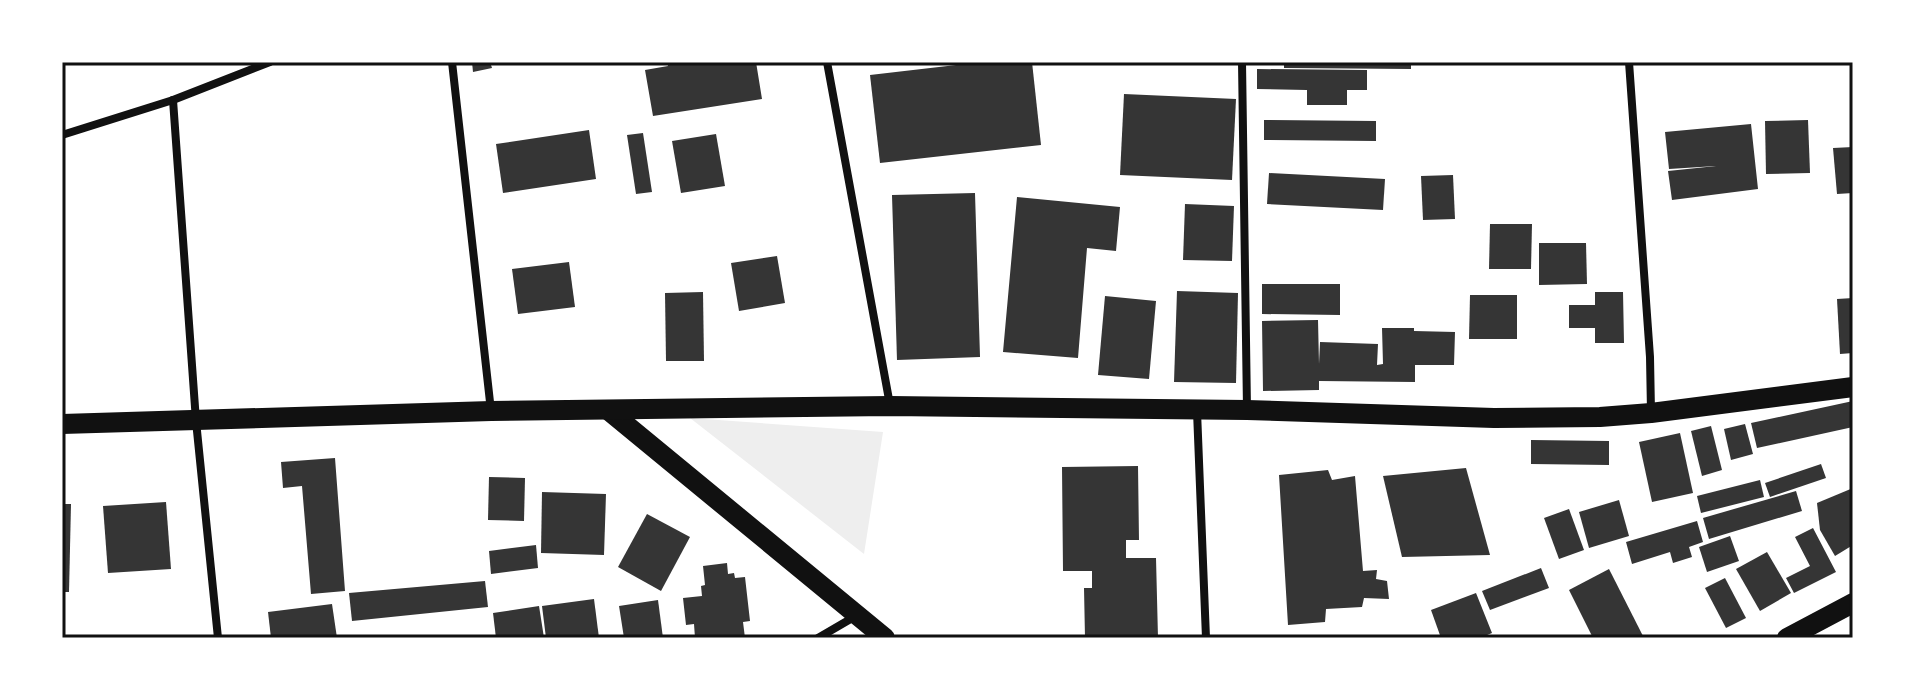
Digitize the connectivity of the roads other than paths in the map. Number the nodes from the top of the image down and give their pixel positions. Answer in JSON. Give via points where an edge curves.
{"nodes":[{"id":1,"x":270,"y":62,"type":"edge"},
{"id":2,"x":452,"y":62,"type":"edge"},
{"id":3,"x":827,"y":62,"type":"edge"},
{"id":4,"x":1242,"y":62,"type":"edge"},
{"id":5,"x":1629,"y":62,"type":"edge"},
{"id":6,"x":173,"y":100,"type":"junction"},
{"id":7,"x":62,"y":135,"type":"edge"},
{"id":8,"x":1853,"y":387,"type":"edge"},
{"id":9,"x":890,"y":406,"type":"junction"},
{"id":10,"x":608,"y":410,"type":"junction"},
{"id":11,"x":1196,"y":410,"type":"junction"},
{"id":12,"x":1247,"y":410,"type":"junction"},
{"id":13,"x":491,"y":411,"type":"junction"},
{"id":14,"x":1651,"y":413,"type":"junction"},
{"id":15,"x":196,"y":421,"type":"junction"},
{"id":16,"x":62,"y":424,"type":"edge"},
{"id":17,"x":1853,"y":603,"type":"edge"},
{"id":18,"x":859,"y":614,"type":"junction"},
{"id":19,"x":218,"y":638,"type":"edge"},
{"id":20,"x":818,"y":638,"type":"edge"},
{"id":21,"x":885,"y":638,"type":"edge"},
{"id":22,"x":1206,"y":638,"type":"edge"},
{"id":23,"x":1787,"y":638,"type":"edge"}],
"edges":[{"from":1,"to":6,"type":"street"},
{"from":2,"to":13,"type":"street"},
{"from":3,"to":9,"type":"street"},
{"from":4,"to":12,"type":"street"},
{"from":5,"to":14,"type":"street"},
{"from":6,"to":7,"type":"street"},
{"from":6,"to":15,"type":"street"},
{"from":8,"to":14,"type":"main road"},
{"from":9,"to":10,"type":"main road"},
{"from":9,"to":11,"type":"main road"},
{"from":10,"to":13,"type":"main road"},
{"from":10,"to":18,"type":"main road"},
{"from":11,"to":12,"type":"main road"},
{"from":11,"to":22,"type":"street"},
{"from":12,"to":14,"type":"main road","via":[[1494,418]]},
{"from":13,"to":15,"type":"main road"},
{"from":15,"to":16,"type":"main road"},
{"from":15,"to":19,"type":"street"},
{"from":17,"to":23,"type":"main road"},
{"from":18,"to":20,"type":"street"},
{"from":18,"to":21,"type":"main road"}]}
